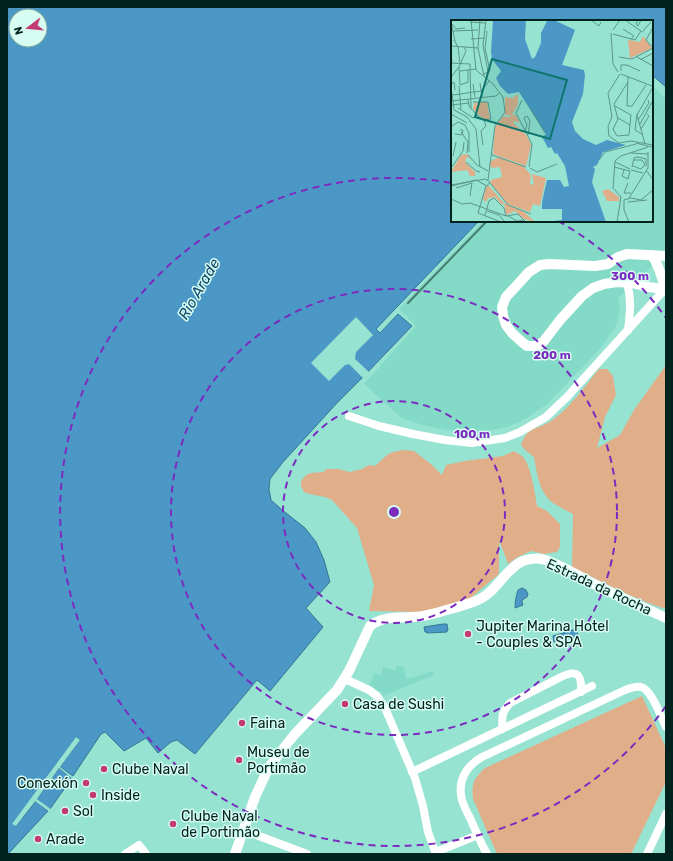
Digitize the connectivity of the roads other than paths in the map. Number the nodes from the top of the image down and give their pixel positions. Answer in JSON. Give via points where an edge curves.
{"nodes":[{"id":1,"x":652,"y":255,"type":"junction"},
{"id":2,"x":666,"y":256,"type":"edge"},
{"id":3,"x":627,"y":283,"type":"junction"},
{"id":4,"x":666,"y":288,"type":"edge"},
{"id":5,"x":628,"y":330,"type":"junction"},
{"id":6,"x":350,"y":416,"type":"dead end"},
{"id":7,"x":666,"y":618,"type":"edge"},
{"id":8,"x":345,"y":679,"type":"junction"},
{"id":9,"x":592,"y":686,"type":"dead end"},
{"id":10,"x":580,"y":692,"type":"junction"},
{"id":11,"x":666,"y":727,"type":"edge"},
{"id":12,"x":502,"y":729,"type":"junction"},
{"id":13,"x":412,"y":772,"type":"junction"},
{"id":14,"x":666,"y":814,"type":"edge"},
{"id":15,"x":243,"y":830,"type":"junction"},
{"id":16,"x":478,"y":835,"type":"junction"},
{"id":17,"x":235,"y":853,"type":"edge"},
{"id":18,"x":436,"y":853,"type":"edge"},
{"id":19,"x":649,"y":853,"type":"edge"},
{"id":20,"x":125,"y":854,"type":"edge"},
{"id":21,"x":146,"y":854,"type":"edge"},
{"id":22,"x":307,"y":854,"type":"edge"},
{"id":23,"x":486,"y":854,"type":"edge"}],
"edges":[{"from":1,"to":2,"type":"street"},
{"from":1,"to":3,"type":"street","via":[[627,254],[608,264],[595,266],[540,265],[529,272],[506,297],[502,307],[503,316],[506,325],[522,342],[527,346],[539,345],[582,296],[593,288],[604,284]]},
{"from":1,"to":4,"type":"street","via":[[661,271]]},
{"from":3,"to":4,"type":"street","via":[[648,288]]},
{"from":3,"to":5,"type":"street","via":[[631,305]]},
{"from":4,"to":5,"type":"street"},
{"from":5,"to":6,"type":"street","via":[[546,417],[505,438],[472,443],[445,440],[379,426]]},
{"from":7,"to":8,"type":"street","name":"Estrada da Rocha","via":[[556,565],[537,559],[524,560],[490,592],[470,604],[423,616],[376,621],[367,631]]},
{"from":8,"to":13,"type":"street","via":[[378,696]]},
{"from":8,"to":15,"type":"street","via":[[270,767]]},
{"from":9,"to":10,"type":"street"},
{"from":10,"to":12,"type":"street"},
{"from":10,"to":12,"type":"street","via":[[580,677],[568,673],[510,703],[502,715]]},
{"from":11,"to":16,"type":"street","via":[[651,696],[646,690],[633,687],[482,756],[467,770],[461,790],[462,800]]},
{"from":12,"to":13,"type":"street"},
{"from":13,"to":18,"type":"street"},
{"from":14,"to":19,"type":"street"},
{"from":15,"to":17,"type":"street"},
{"from":15,"to":22,"type":"street"},
{"from":16,"to":18,"type":"street"},
{"from":16,"to":23,"type":"street"},
{"from":20,"to":21,"type":"street","via":[[139,845]]}]}
